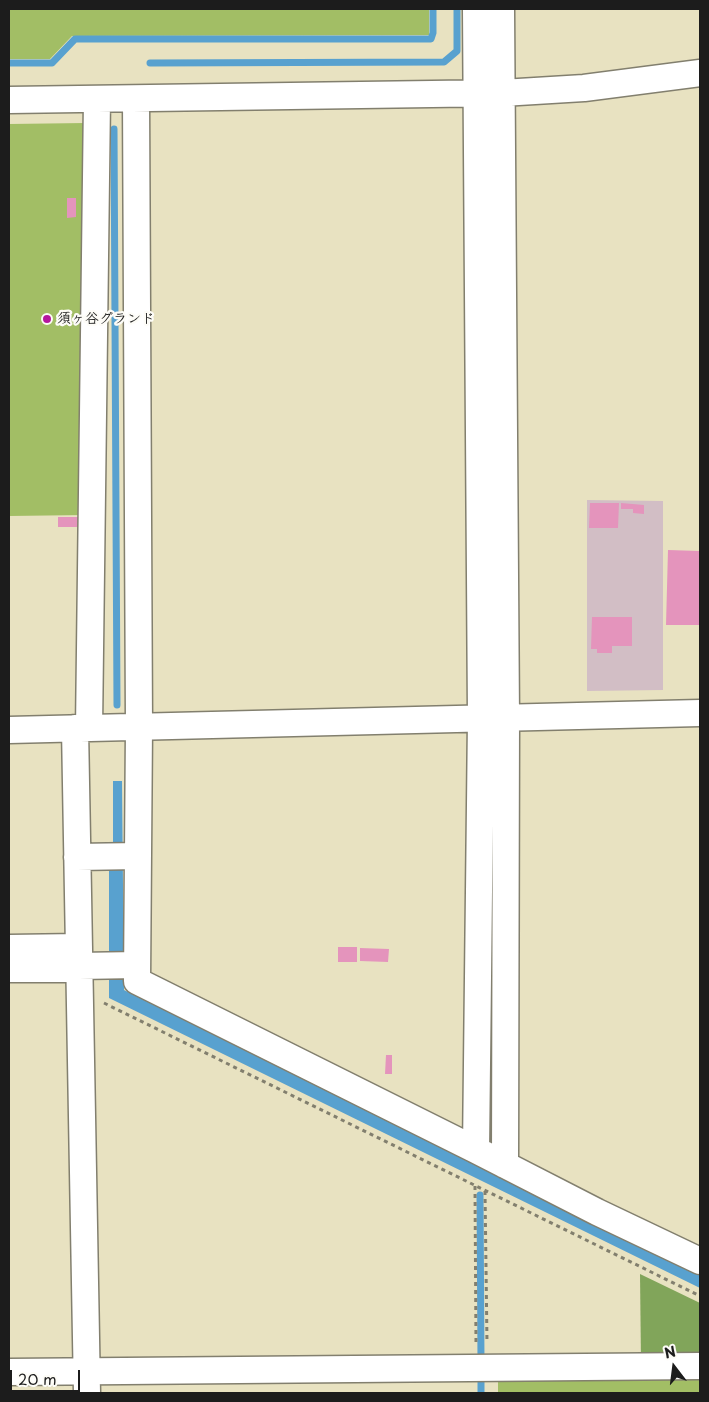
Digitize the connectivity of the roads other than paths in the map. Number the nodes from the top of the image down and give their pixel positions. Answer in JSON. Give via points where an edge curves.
{"nodes":[{"id":1,"x":476,"y":9,"type":"edge"},
{"id":2,"x":501,"y":9,"type":"edge"},
{"id":3,"x":700,"y":74,"type":"edge"},
{"id":4,"x":489,"y":93,"type":"junction"},
{"id":5,"x":136,"y":98,"type":"junction"},
{"id":6,"x":97,"y":99,"type":"junction"},
{"id":7,"x":9,"y":100,"type":"edge"},
{"id":8,"x":700,"y":713,"type":"edge"},
{"id":9,"x":493,"y":718,"type":"junction"},
{"id":10,"x":139,"y":726,"type":"junction"},
{"id":11,"x":82,"y":728,"type":"junction"},
{"id":12,"x":9,"y":730,"type":"edge"},
{"id":13,"x":122,"y":856,"type":"junction"},
{"id":14,"x":77,"y":857,"type":"junction"},
{"id":15,"x":9,"y":948,"type":"edge"},
{"id":16,"x":122,"y":965,"type":"junction"},
{"id":17,"x":79,"y":968,"type":"junction"},
{"id":18,"x":9,"y":969,"type":"edge"},
{"id":19,"x":476,"y":1150,"type":"junction"},
{"id":20,"x":506,"y":1165,"type":"junction"},
{"id":21,"x":700,"y":1261,"type":"edge"},
{"id":22,"x":700,"y":1366,"type":"edge"},
{"id":23,"x":9,"y":1372,"type":"edge"},
{"id":24,"x":87,"y":1383,"type":"edge"}],
"edges":[{"from":1,"to":4,"type":"street"},
{"from":2,"to":4,"type":"street"},
{"from":3,"to":4,"type":"street","via":[[584,88]]},
{"from":4,"to":5,"type":"street"},
{"from":4,"to":9,"type":"street"},
{"from":5,"to":6,"type":"street"},
{"from":5,"to":10,"type":"street"},
{"from":6,"to":7,"type":"street"},
{"from":6,"to":11,"type":"street"},
{"from":8,"to":9,"type":"street"},
{"from":9,"to":10,"type":"street"},
{"from":9,"to":19,"type":"street"},
{"from":9,"to":20,"type":"street"},
{"from":10,"to":11,"type":"street"},
{"from":10,"to":13,"type":"street"},
{"from":11,"to":12,"type":"street"},
{"from":11,"to":14,"type":"street"},
{"from":13,"to":14,"type":"street"},
{"from":13,"to":16,"type":"street"},
{"from":14,"to":17,"type":"street"},
{"from":15,"to":17,"type":"street"},
{"from":16,"to":17,"type":"street"},
{"from":16,"to":19,"type":"street","via":[[137,981]]},
{"from":17,"to":18,"type":"street"},
{"from":17,"to":24,"type":"street"},
{"from":19,"to":20,"type":"street"},
{"from":20,"to":21,"type":"street"},
{"from":22,"to":24,"type":"street","via":[[481,1369]]},
{"from":23,"to":24,"type":"street"}]}
